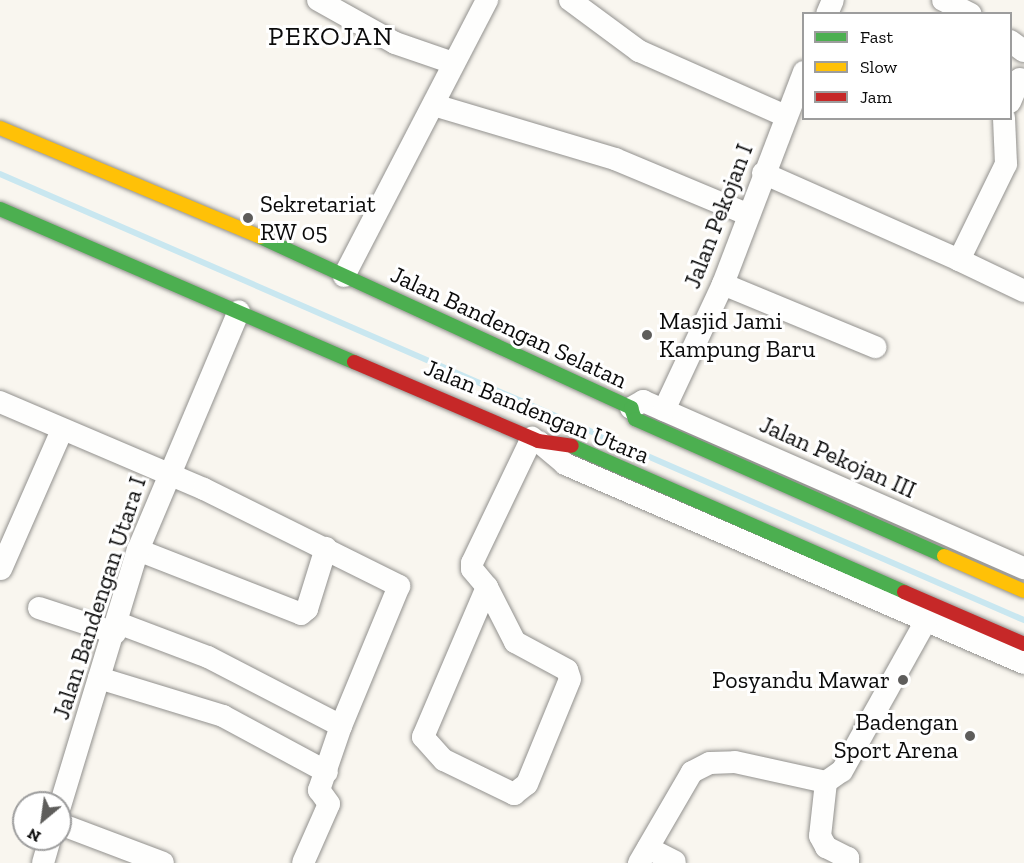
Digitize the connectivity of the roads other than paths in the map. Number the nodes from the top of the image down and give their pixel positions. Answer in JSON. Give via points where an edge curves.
{"nodes":[{"id":1,"x":318,"y":0,"type":"edge"},
{"id":2,"x":487,"y":0,"type":"edge"},
{"id":3,"x":570,"y":0,"type":"edge"},
{"id":4,"x":943,"y":0,"type":"edge"},
{"id":5,"x":967,"y":12,"type":"edge"},
{"id":6,"x":1012,"y":42,"type":"edge"},
{"id":7,"x":1024,"y":51,"type":"edge"},
{"id":8,"x":453,"y":63,"type":"junction"},
{"id":9,"x":802,"y":77,"type":"edge"},
{"id":10,"x":1018,"y":79,"type":"edge"},
{"id":11,"x":1012,"y":99,"type":"edge"},
{"id":12,"x":434,"y":105,"type":"junction"},
{"id":13,"x":786,"y":116,"type":"junction"},
{"id":14,"x":1004,"y":120,"type":"edge"},
{"id":15,"x":0,"y":128,"type":"edge"},
{"id":16,"x":1015,"y":168,"type":"edge"},
{"id":17,"x":763,"y":172,"type":"junction"},
{"id":18,"x":0,"y":209,"type":"edge"},
{"id":19,"x":748,"y":215,"type":"junction"},
{"id":20,"x":959,"y":260,"type":"junction"},
{"id":21,"x":344,"y":276,"type":"junction"},
{"id":22,"x":723,"y":284,"type":"junction"},
{"id":23,"x":1024,"y":291,"type":"edge"},
{"id":24,"x":239,"y":311,"type":"junction"},
{"id":25,"x":875,"y":347,"type":"dead end"},
{"id":26,"x":0,"y":402,"type":"edge"},
{"id":27,"x":631,"y":408,"type":"joint"},
{"id":28,"x":661,"y":420,"type":"junction"},
{"id":29,"x":62,"y":430,"type":"junction"},
{"id":30,"x":535,"y":440,"type":"junction"},
{"id":31,"x":169,"y":476,"type":"junction"},
{"id":32,"x":326,"y":548,"type":"junction"},
{"id":33,"x":138,"y":550,"type":"junction"},
{"id":34,"x":1024,"y":568,"type":"edge"},
{"id":35,"x":1,"y":569,"type":"edge"},
{"id":36,"x":487,"y":587,"type":"junction"},
{"id":37,"x":1024,"y":591,"type":"edge"},
{"id":38,"x":39,"y":608,"type":"dead end"},
{"id":39,"x":926,"y":621,"type":"junction"},
{"id":40,"x":117,"y":628,"type":"junction"},
{"id":41,"x":1024,"y":644,"type":"edge"},
{"id":42,"x":1024,"y":663,"type":"edge"},
{"id":43,"x":99,"y":678,"type":"junction"},
{"id":44,"x":341,"y":726,"type":"junction"},
{"id":45,"x":327,"y":772,"type":"junction"},
{"id":46,"x":826,"y":782,"type":"junction"},
{"id":47,"x":65,"y":791,"type":"edge"},
{"id":48,"x":72,"y":829,"type":"edge"},
{"id":49,"x":644,"y":856,"type":"edge"},
{"id":50,"x":675,"y":862,"type":"edge"},
{"id":51,"x":163,"y":863,"type":"edge"},
{"id":52,"x":303,"y":863,"type":"edge"},
{"id":53,"x":849,"y":863,"type":"edge"}],
"edges":[{"from":1,"to":8,"type":"street","via":[[395,43]]},
{"from":2,"to":8,"type":"street"},
{"from":3,"to":13,"type":"street","via":[[639,51]]},
{"from":4,"to":5,"type":"street"},
{"from":6,"to":7,"type":"street"},
{"from":8,"to":12,"type":"street"},
{"from":9,"to":13,"type":"street","name":"Jalan Pekojan I"},
{"from":10,"to":11,"type":"street"},
{"from":12,"to":19,"type":"street","via":[[615,159]]},
{"from":12,"to":21,"type":"street"},
{"from":13,"to":17,"type":"street","name":"Jalan Pekojan I"},
{"from":14,"to":16,"type":"street"},
{"from":15,"to":21,"type":"main road","name":"Jalan Bandengan Selatan"},
{"from":16,"to":20,"type":"street"},
{"from":17,"to":19,"type":"street","name":"Jalan Pekojan I"},
{"from":17,"to":20,"type":"street"},
{"from":18,"to":24,"type":"main road","name":"Jalan Bandengan Utara"},
{"from":19,"to":22,"type":"street","name":"Jalan Pekojan I"},
{"from":20,"to":23,"type":"street"},
{"from":21,"to":27,"type":"main road","name":"Jalan Bandengan Selatan"},
{"from":22,"to":25,"type":"street"},
{"from":22,"to":28,"type":"street","name":"Jalan Pekojan I"},
{"from":24,"to":30,"type":"main road","name":"Jalan Bandengan Utara"},
{"from":24,"to":31,"type":"street","name":"Jalan Bandengan Utara I"},
{"from":26,"to":29,"type":"street"},
{"from":27,"to":28,"type":"street","name":"Jalan Pekojan III","via":[[643,401]]},
{"from":28,"to":34,"type":"street","name":"Jalan Pekojan III"},
{"from":28,"to":37,"type":"main road"},
{"from":29,"to":31,"type":"street"},
{"from":29,"to":35,"type":"street"},
{"from":30,"to":36,"type":"street","via":[[472,563]]},
{"from":30,"to":39,"type":"street","via":[[565,464]]},
{"from":30,"to":41,"type":"main road","name":"Jalan Bandengan Utara","via":[[572,446]]},
{"from":31,"to":32,"type":"street"},
{"from":31,"to":33,"type":"street","name":"Jalan Bandengan Utara I"},
{"from":32,"to":33,"type":"street","via":[[302,614]]},
{"from":32,"to":44,"type":"street","via":[[399,586]]},
{"from":33,"to":40,"type":"street","name":"Jalan Bandengan Utara I"},
{"from":36,"to":36,"type":"street","via":[[515,642],[567,670],[570,679],[527,784],[514,794],[444,760],[423,737]]},
{"from":38,"to":40,"type":"street"},
{"from":39,"to":42,"type":"street"},
{"from":39,"to":46,"type":"street","via":[[853,756],[842,771]]},
{"from":40,"to":43,"type":"street","name":"Jalan Bandengan Utara I"},
{"from":40,"to":44,"type":"street","via":[[208,657]]},
{"from":43,"to":45,"type":"street","via":[[223,716]]},
{"from":43,"to":47,"type":"street","name":"Jalan Bandengan Utara I"},
{"from":44,"to":45,"type":"street"},
{"from":45,"to":52,"type":"street","via":[[319,790],[329,804]]},
{"from":46,"to":49,"type":"street","via":[[735,762],[710,763],[692,772]]},
{"from":46,"to":53,"type":"street","via":[[820,836],[826,847],[848,858]]},
{"from":48,"to":51,"type":"street"},
{"from":49,"to":50,"type":"street"}]}
